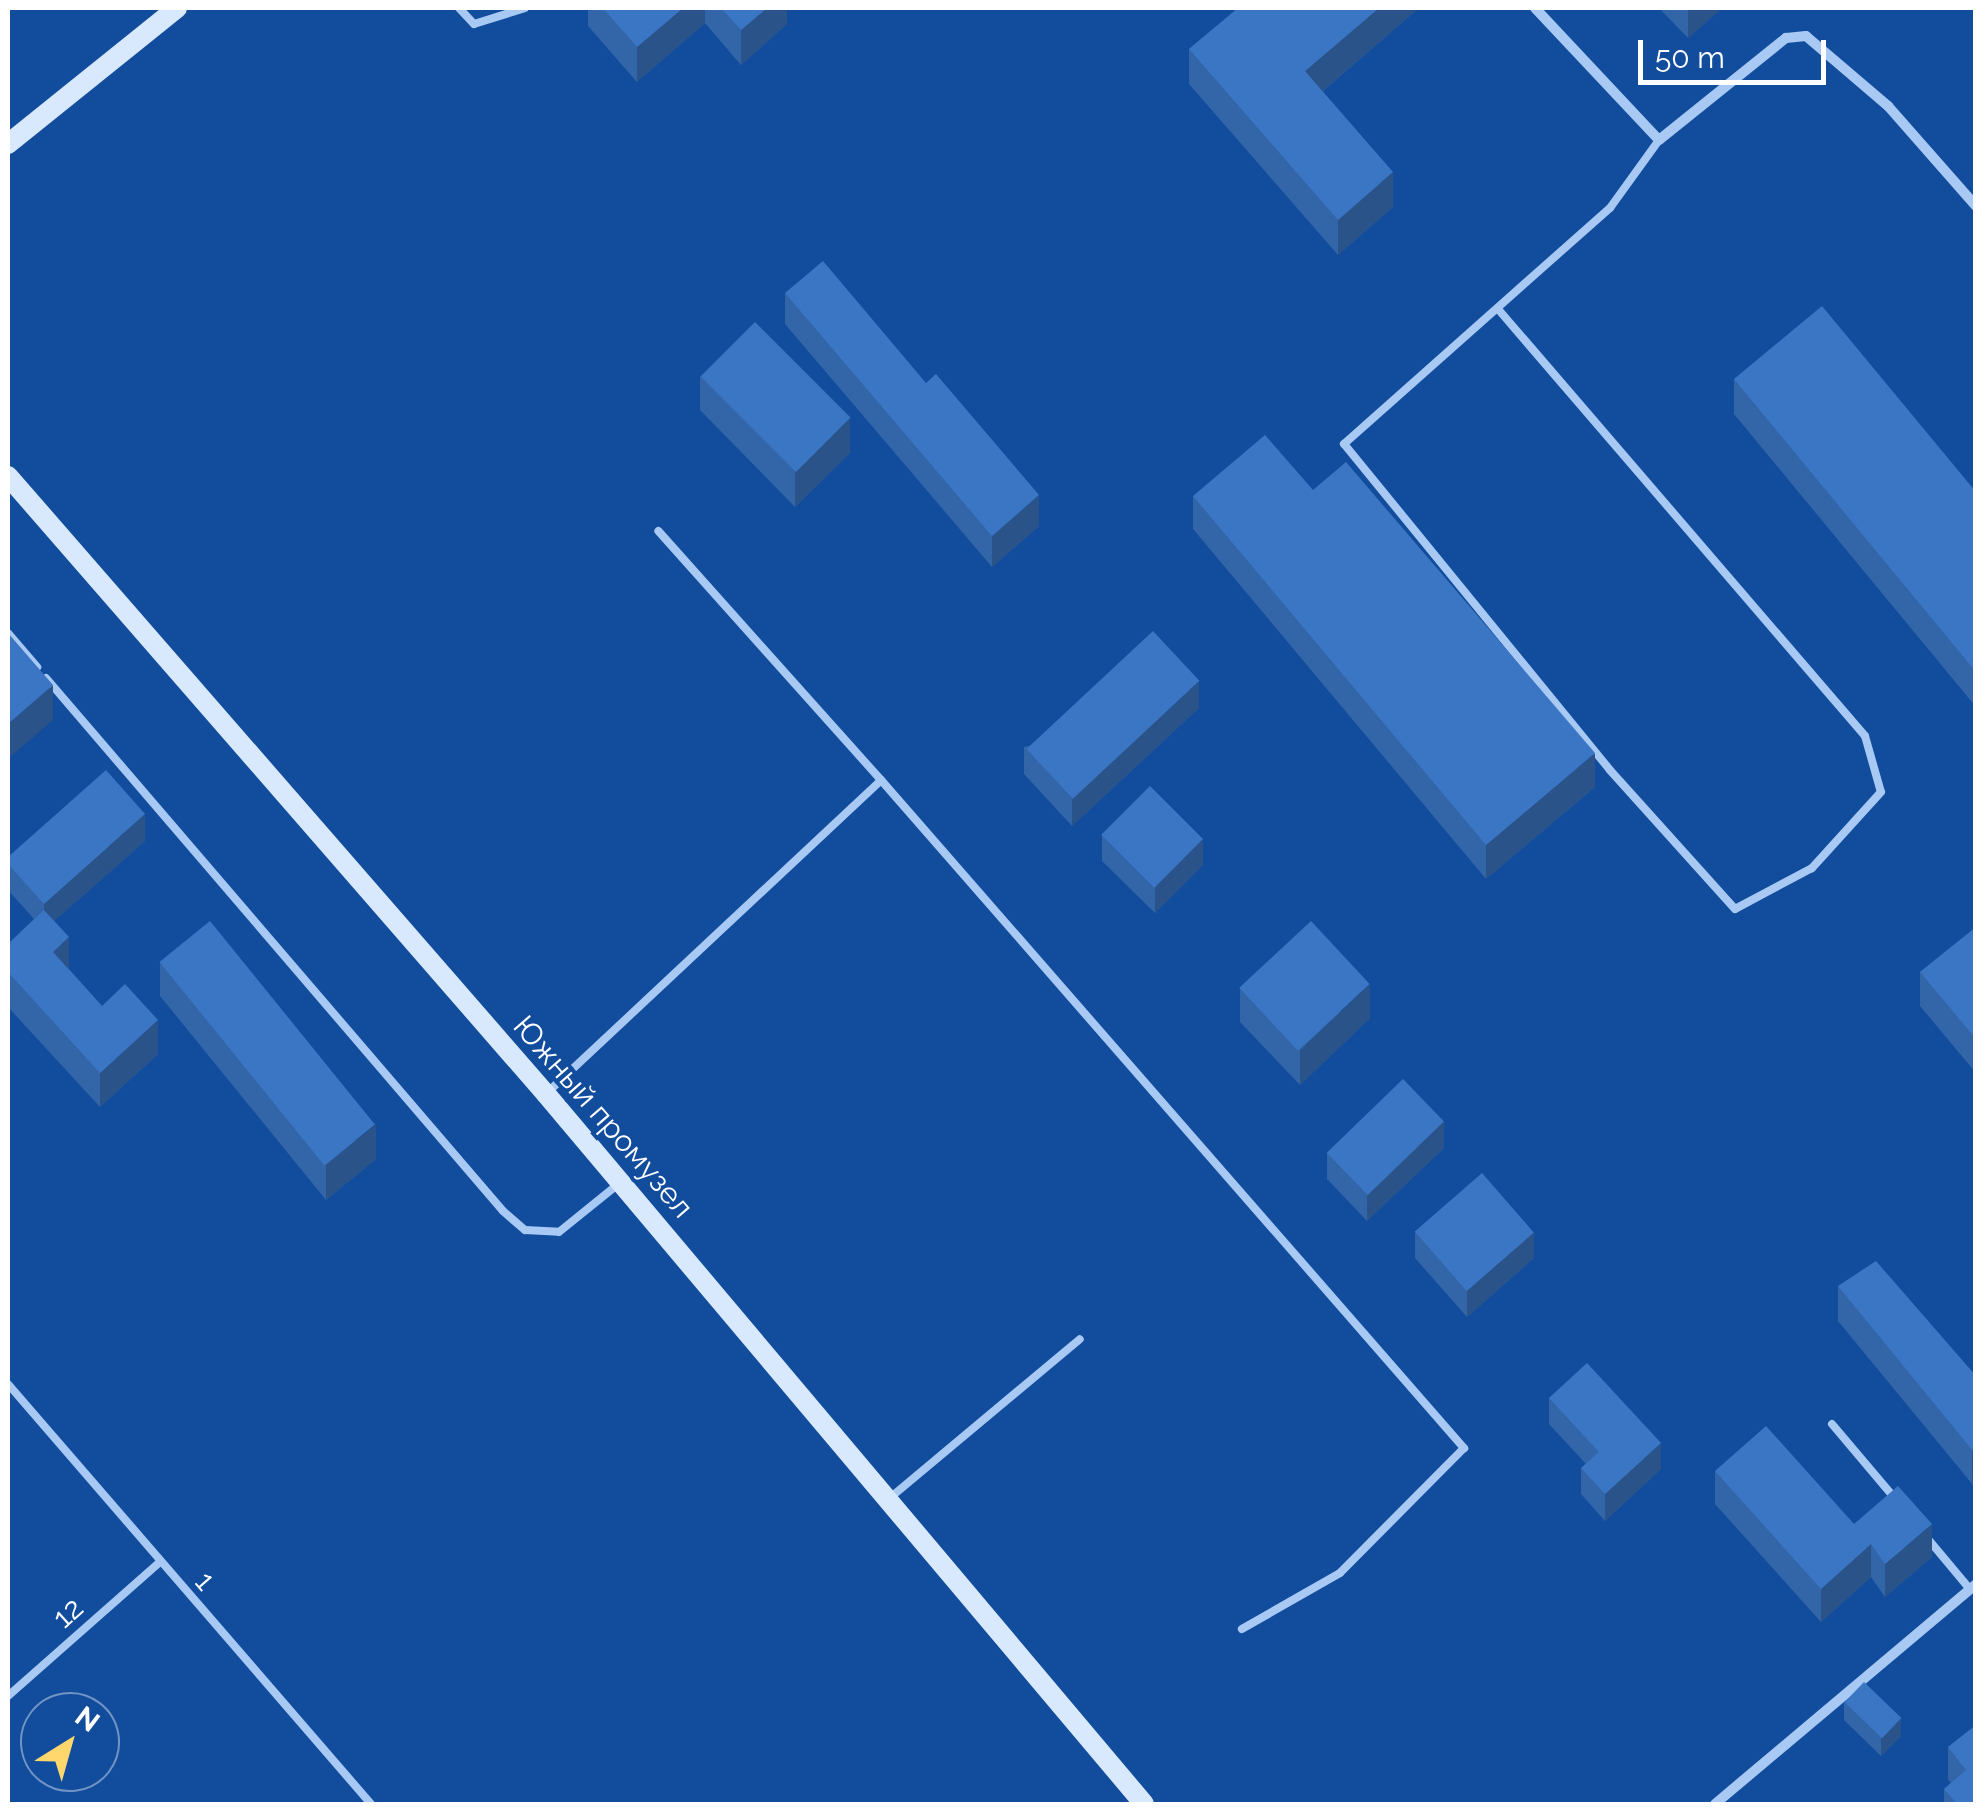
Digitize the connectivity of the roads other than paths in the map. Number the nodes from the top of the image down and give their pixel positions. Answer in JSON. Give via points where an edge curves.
{"nodes":[{"id":1,"x":177,"y":8,"type":"edge"},
{"id":2,"x":459,"y":8,"type":"edge"},
{"id":3,"x":525,"y":8,"type":"edge"},
{"id":4,"x":1536,"y":8,"type":"edge"},
{"id":5,"x":1659,"y":140,"type":"junction"},
{"id":6,"x":8,"y":144,"type":"edge"},
{"id":7,"x":1976,"y":206,"type":"edge"},
{"id":8,"x":1498,"y":309,"type":"junction"},
{"id":9,"x":8,"y":476,"type":"edge"},
{"id":10,"x":658,"y":531,"type":"dead end"},
{"id":11,"x":8,"y":632,"type":"edge"},
{"id":12,"x":881,"y":780,"type":"junction"},
{"id":13,"x":546,"y":1094,"type":"junction"},
{"id":14,"x":620,"y":1182,"type":"junction"},
{"id":15,"x":1080,"y":1339,"type":"dead end"},
{"id":16,"x":8,"y":1384,"type":"edge"},
{"id":17,"x":1832,"y":1424,"type":"dead end"},
{"id":18,"x":888,"y":1500,"type":"junction"},
{"id":19,"x":1907,"y":1514,"type":"edge"},
{"id":20,"x":1919,"y":1528,"type":"edge"},
{"id":21,"x":159,"y":1562,"type":"junction"},
{"id":22,"x":1972,"y":1586,"type":"edge"},
{"id":23,"x":1242,"y":1629,"type":"dead end"},
{"id":24,"x":8,"y":1696,"type":"edge"},
{"id":25,"x":371,"y":1804,"type":"edge"},
{"id":26,"x":1144,"y":1804,"type":"edge"},
{"id":27,"x":1715,"y":1804,"type":"edge"}],
"edges":[{"from":1,"to":6,"type":"street"},
{"from":2,"to":3,"type":"lane","via":[[474,24]]},
{"from":4,"to":5,"type":"street"},
{"from":5,"to":7,"type":"street","via":[[1786,38],[1806,36],[1888,106]]},
{"from":5,"to":8,"type":"lane","via":[[1610,208]]},
{"from":8,"to":8,"type":"lane","via":[[1865,736],[1881,792],[1812,868],[1735,910],[1610,770],[1344,444]]},
{"from":9,"to":13,"type":"street","name":"Южный промузел"},
{"from":10,"to":12,"type":"lane"},
{"from":11,"to":14,"type":"lane","via":[[504,1211],[526,1230],[559,1232]]},
{"from":12,"to":13,"type":"lane"},
{"from":12,"to":23,"type":"lane","via":[[1464,1448],[1340,1573]]},
{"from":13,"to":14,"type":"street","name":"Южный промузел"},
{"from":14,"to":18,"type":"street","name":"Южный промузел"},
{"from":15,"to":18,"type":"lane"},
{"from":16,"to":21,"type":"lane","name":"1","number":"1"},
{"from":17,"to":19,"type":"lane"},
{"from":18,"to":26,"type":"street","name":"Южный промузел"},
{"from":20,"to":22,"type":"lane"},
{"from":21,"to":24,"type":"lane","name":"12","number":"12"},
{"from":21,"to":25,"type":"lane","name":"1","number":"1"},
{"from":22,"to":27,"type":"street"}]}
